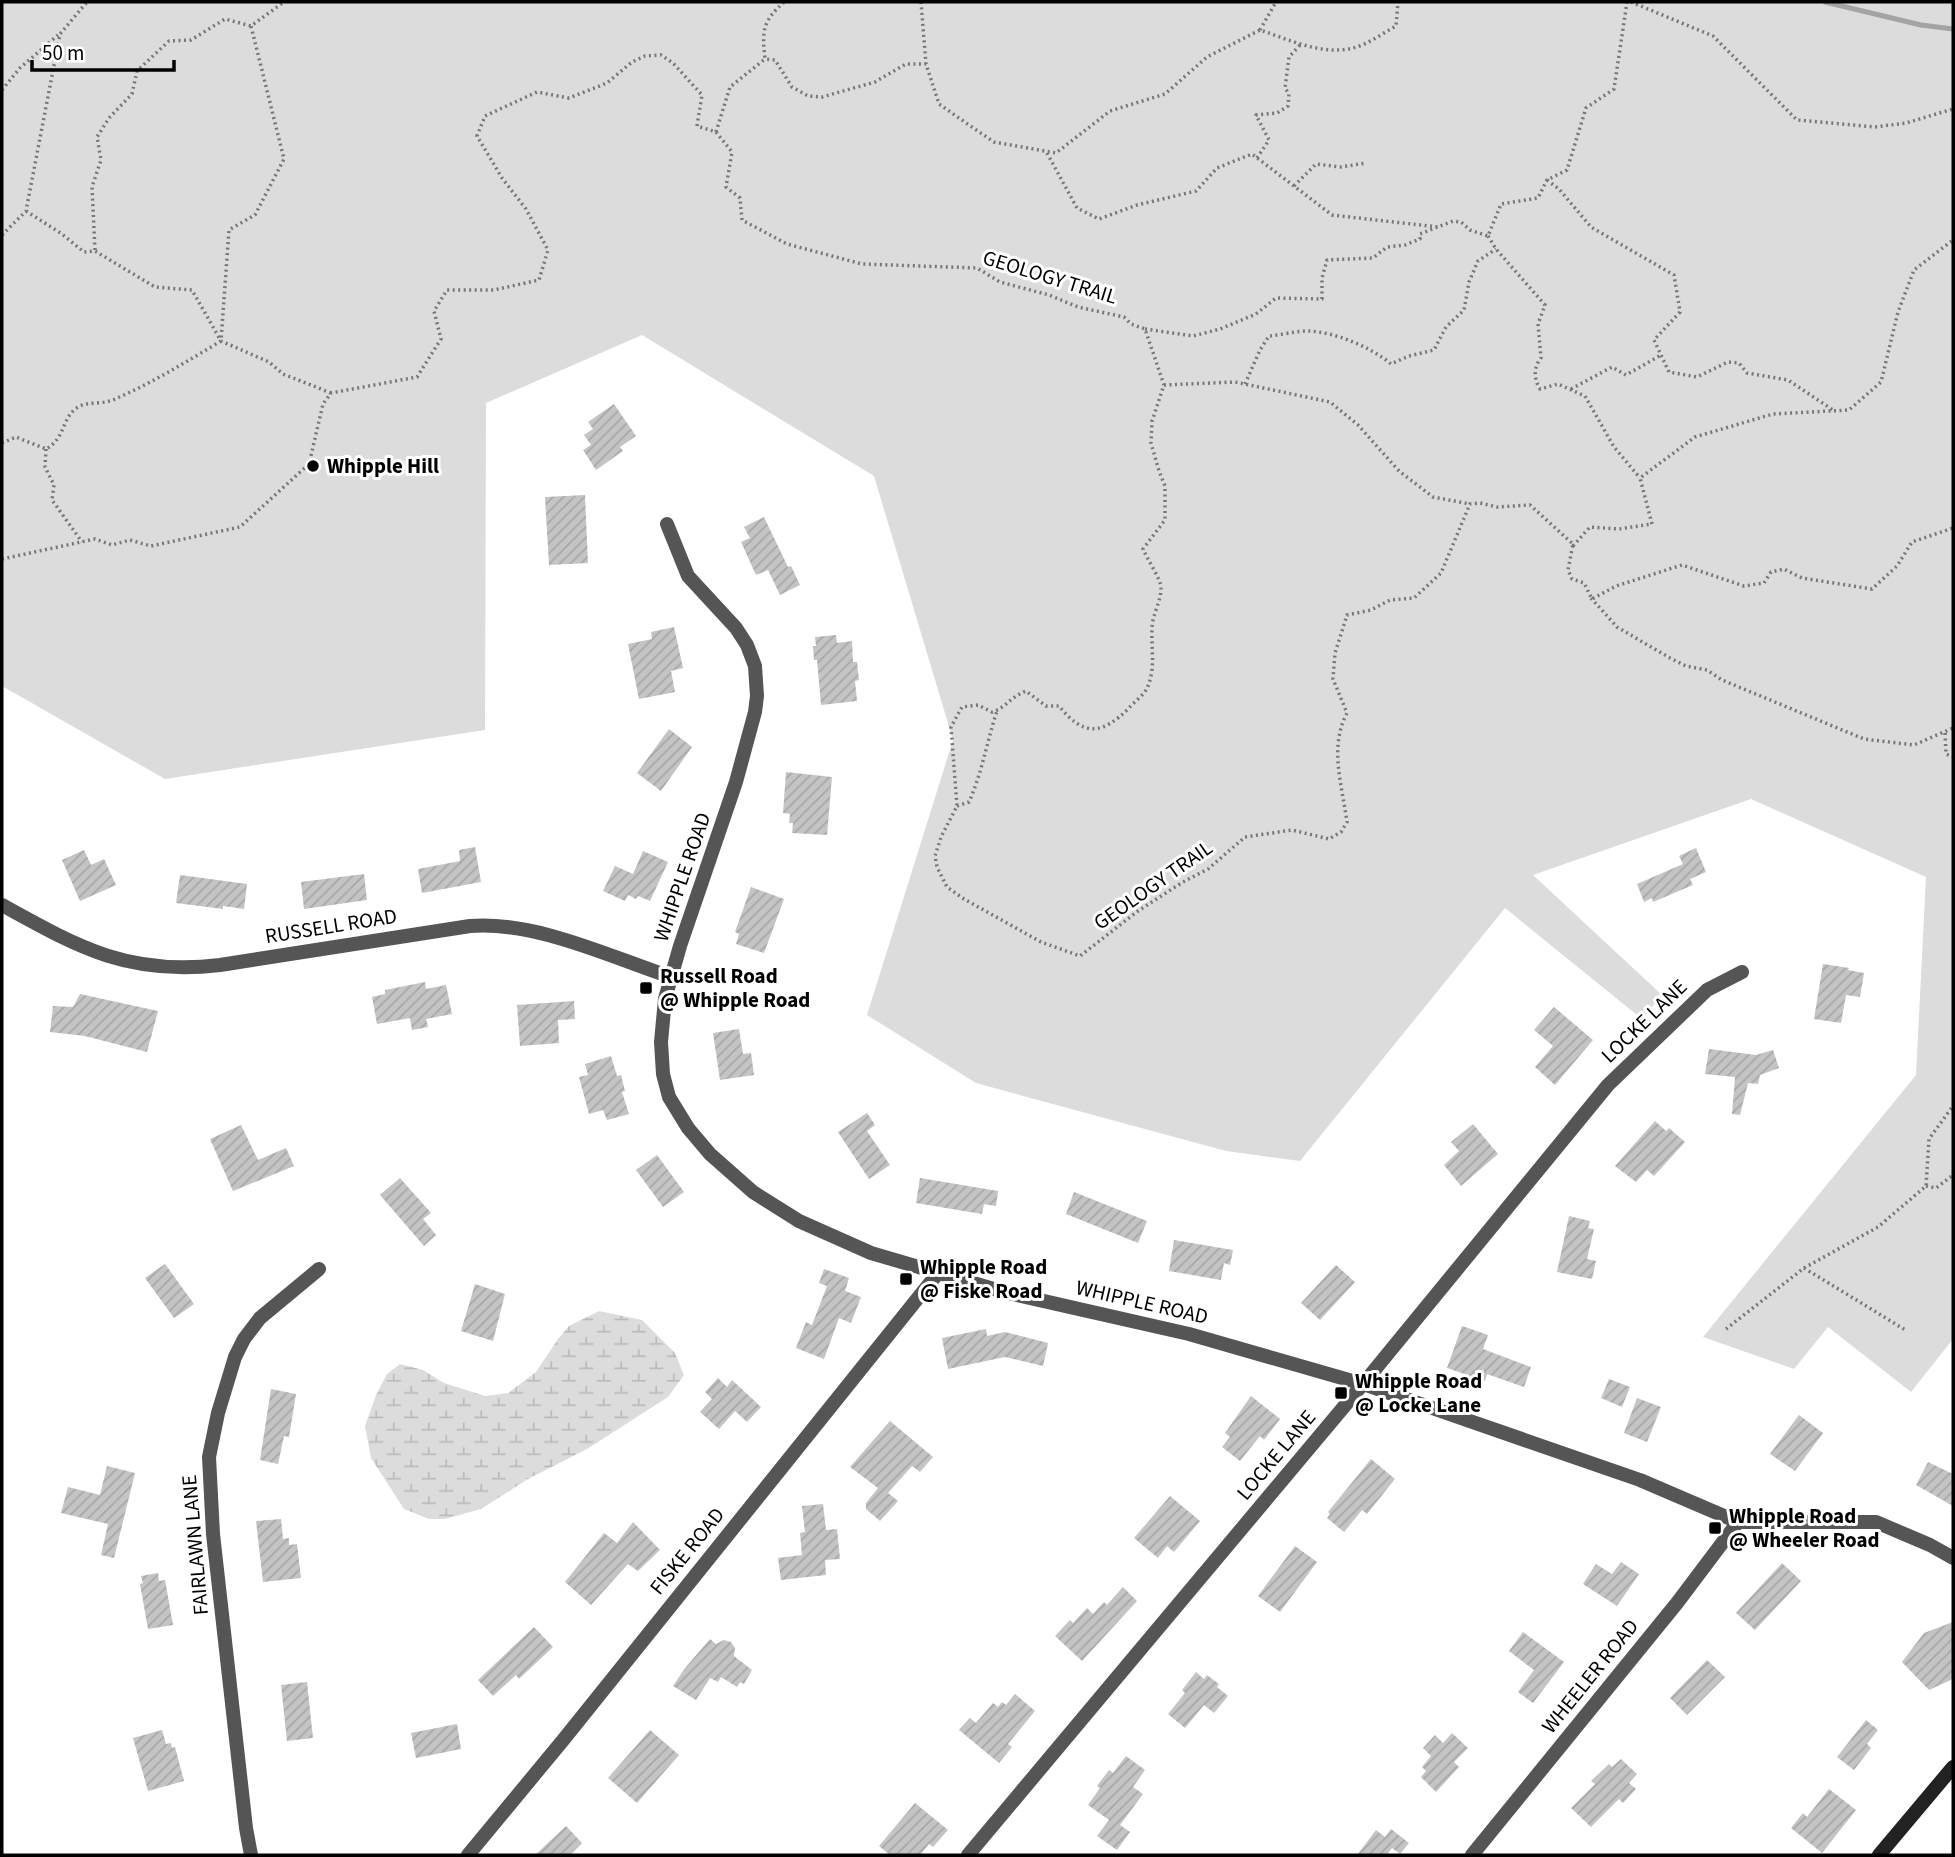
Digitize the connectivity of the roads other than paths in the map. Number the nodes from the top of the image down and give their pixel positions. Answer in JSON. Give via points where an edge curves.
{"nodes":[{"id":1,"x":667,"y":524,"type":"dead end"},
{"id":2,"x":2,"y":905,"type":"edge"},
{"id":3,"x":1742,"y":972,"type":"dead end"},
{"id":4,"x":671,"y":977,"type":"junction"},
{"id":5,"x":319,"y":1269,"type":"dead end"},
{"id":6,"x":938,"y":1273,"type":"junction"},
{"id":7,"x":1363,"y":1384,"type":"junction"},
{"id":8,"x":1738,"y":1522,"type":"junction"},
{"id":9,"x":1953,"y":1558,"type":"edge"},
{"id":10,"x":1953,"y":1766,"type":"edge"},
{"id":11,"x":251,"y":1855,"type":"edge"},
{"id":12,"x":468,"y":1855,"type":"edge"},
{"id":13,"x":968,"y":1855,"type":"edge"},
{"id":14,"x":1472,"y":1855,"type":"edge"},
{"id":15,"x":1879,"y":1855,"type":"edge"}],
"edges":[{"from":1,"to":4,"type":"street","name":"WHIPPLE ROAD","via":[[688,576],[747,645],[757,688],[736,782]]},
{"from":2,"to":4,"type":"street","name":"RUSSELL ROAD","via":[[84,948],[159,966],[220,965],[495,925],[531,929]]},
{"from":3,"to":7,"type":"street","name":"LOCKE LANE","via":[[1707,990],[1608,1084]]},
{"from":4,"to":6,"type":"street","name":"WHIPPLE ROAD","via":[[662,1024],[663,1074],[674,1106],[698,1142],[752,1192],[799,1221],[872,1253]]},
{"from":5,"to":11,"type":"street","name":"FAIRLAWN LANE","via":[[260,1318],[240,1346],[209,1457],[213,1534]]},
{"from":6,"to":7,"type":"street","name":"WHIPPLE ROAD","via":[[1189,1334]]},
{"from":6,"to":12,"type":"street","name":"FISKE ROAD"},
{"from":7,"to":8,"type":"street","name":"WHIPPLE ROAD","via":[[1640,1480]]},
{"from":7,"to":13,"type":"street","name":"LOCKE LANE"},
{"from":8,"to":9,"type":"street","name":"WHIPPLE ROAD","via":[[1876,1522]]},
{"from":8,"to":14,"type":"street","name":"WHEELER ROAD"},
{"from":10,"to":15,"type":"main road"}]}
